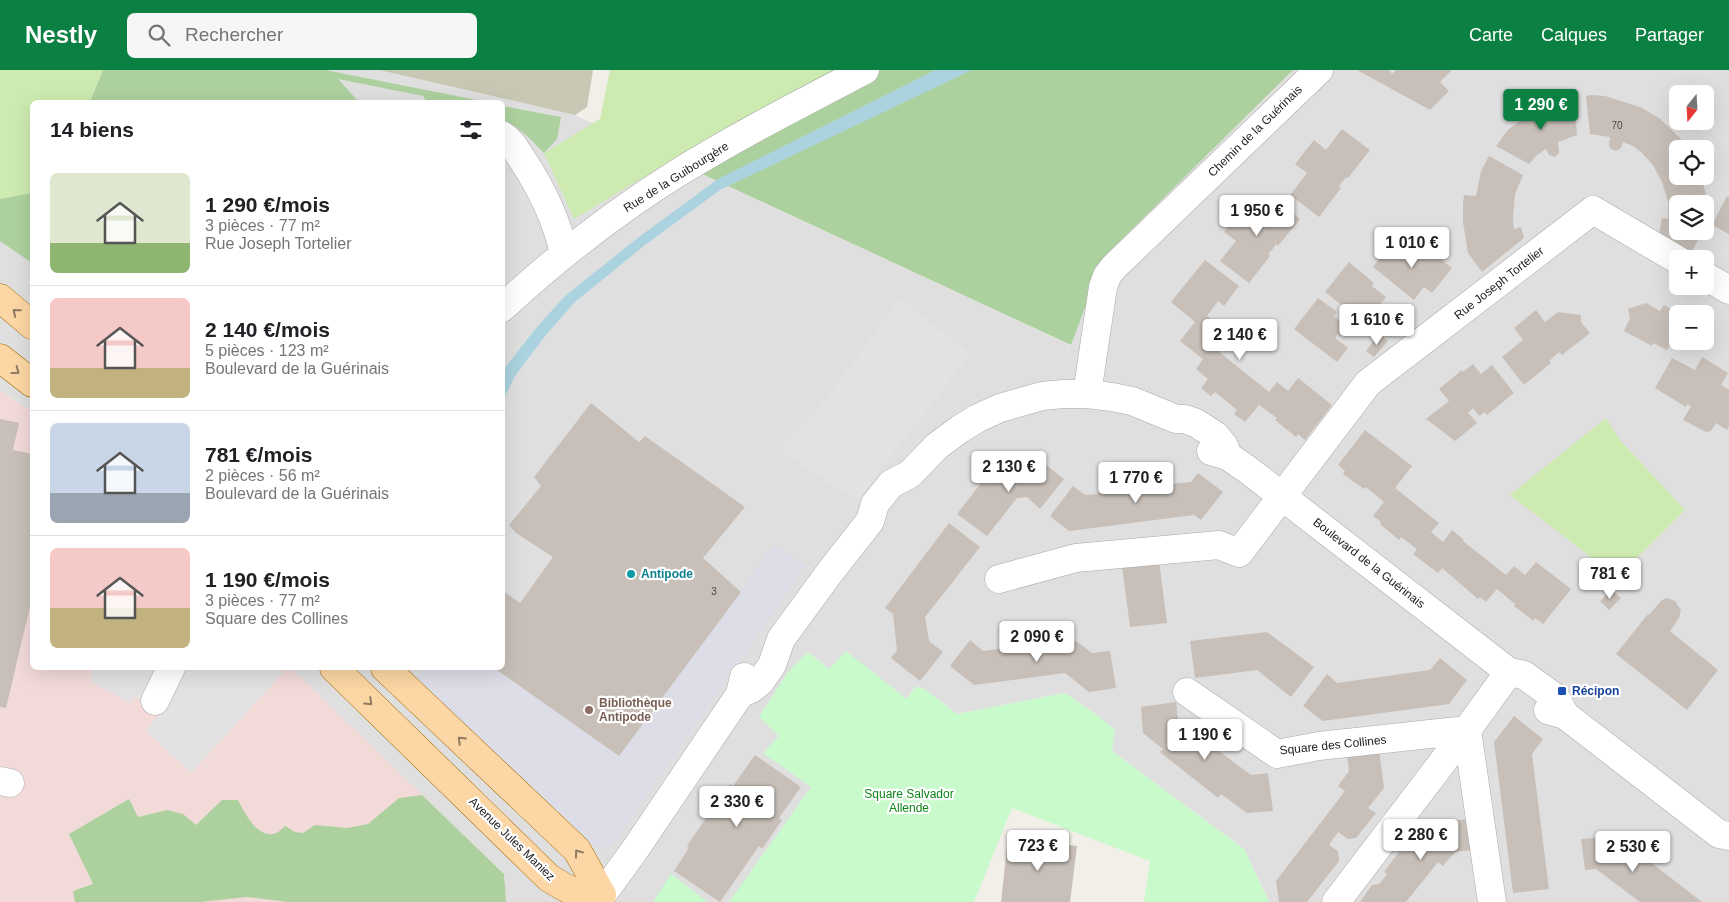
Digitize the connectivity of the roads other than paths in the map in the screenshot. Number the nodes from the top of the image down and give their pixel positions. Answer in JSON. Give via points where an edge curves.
{"nodes":[{"id":1,"x":865,"y":70,"type":"edge"},
{"id":2,"x":1319,"y":70,"type":"edge"},
{"id":3,"x":505,"y":137,"type":"edge"},
{"id":4,"x":564,"y":254,"type":"junction"},
{"id":5,"x":1669,"y":255,"type":"edge"},
{"id":6,"x":1714,"y":281,"type":"edge"},
{"id":7,"x":1729,"y":290,"type":"edge"},
{"id":8,"x":0,"y":298,"type":"edge"},
{"id":9,"x":505,"y":305,"type":"edge"},
{"id":10,"x":30,"y":323,"type":"edge"},
{"id":11,"x":0,"y":358,"type":"edge"},
{"id":12,"x":30,"y":381,"type":"edge"},
{"id":13,"x":1087,"y":394,"type":"junction"},
{"id":14,"x":1282,"y":496,"type":"junction"},
{"id":15,"x":999,"y":579,"type":"dead end"},
{"id":16,"x":170,"y":670,"type":"edge"},
{"id":17,"x":336,"y":670,"type":"edge"},
{"id":18,"x":387,"y":670,"type":"edge"},
{"id":19,"x":1508,"y":672,"type":"junction"},
{"id":20,"x":1187,"y":692,"type":"dead end"},
{"id":21,"x":155,"y":701,"type":"dead end"},
{"id":22,"x":1467,"y":730,"type":"junction"},
{"id":23,"x":1726,"y":841,"type":"edge"},
{"id":24,"x":603,"y":900,"type":"edge"},
{"id":25,"x":1336,"y":902,"type":"edge"},
{"id":26,"x":1492,"y":902,"type":"edge"}],
"edges":[{"from":1,"to":4,"type":"street","name":"Rue de la Guibourgère","via":[[676,174]]},
{"from":2,"to":13,"type":"street","name":"Chemin de la Guérinais","via":[[1114,266],[1103,287]]},
{"from":3,"to":4,"type":"street","via":[[534,176],[554,220]]},
{"from":4,"to":9,"type":"street","name":"Rue de la Guibourgère"},
{"from":5,"to":14,"type":"street","name":"Rue Joseph Tortelier","via":[[1593,210],[1368,383]]},
{"from":6,"to":7,"type":"street"},
{"from":10,"to":8,"type":"main road","one_way":true},
{"from":11,"to":12,"type":"main road","one_way":true},
{"from":13,"to":14,"type":"street","name":"Boulevard de la Guérinais","via":[[1132,401],[1176,419],[1196,422],[1216,436],[1228,456]]},
{"from":13,"to":24,"type":"street","name":"Boulevard de la Guérinais","via":[[1042,396],[1000,408],[960,429],[937,446],[910,474],[891,484],[875,504],[870,521],[781,639],[758,656],[745,674],[740,694]]},
{"from":14,"to":15,"type":"street","via":[[1239,553],[1220,545],[1076,558]]},
{"from":14,"to":19,"type":"street","name":"Boulevard de la Guérinais"},
{"from":16,"to":21,"type":"street"},
{"from":17,"to":24,"type":"main road","name":"Avenue Jules Maniez","one_way":true,"via":[[549,878],[565,888]]},
{"from":24,"to":18,"type":"main road","one_way":true,"via":[[577,850]]},
{"from":19,"to":22,"type":"street"},
{"from":19,"to":23,"type":"street","name":"Boulevard de la Guérinais","via":[[1524,675],[1556,698],[1565,715]]},
{"from":20,"to":22,"type":"street","name":"Square des Collines","via":[[1277,754],[1319,746]]},
{"from":22,"to":25,"type":"street"},
{"from":22,"to":26,"type":"street"}]}
